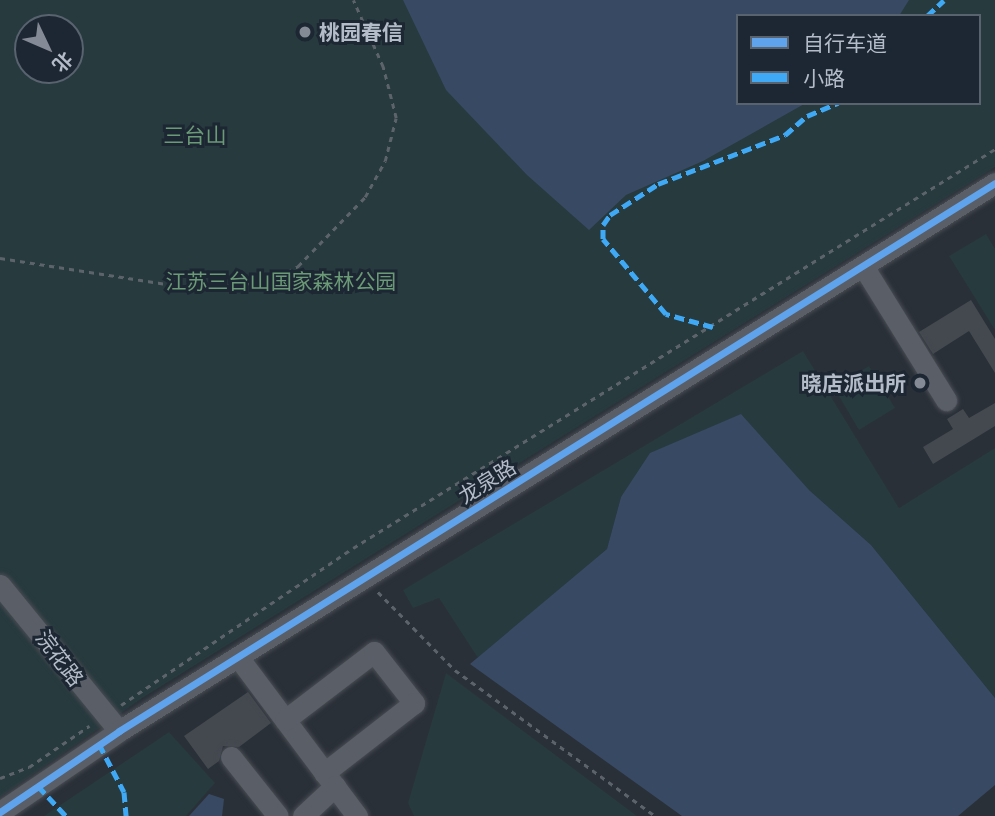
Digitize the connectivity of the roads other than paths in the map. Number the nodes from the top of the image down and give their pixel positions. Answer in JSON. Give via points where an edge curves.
{"nodes":[{"id":1,"x":995,"y":183,"type":"edge"},
{"id":2,"x":863,"y":266,"type":"junction"},
{"id":3,"x":946,"y":400,"type":"dead end"},
{"id":4,"x":0,"y":585,"type":"edge"},
{"id":5,"x":238,"y":657,"type":"junction"},
{"id":6,"x":285,"y":719,"type":"junction"},
{"id":7,"x":111,"y":724,"type":"junction"},
{"id":8,"x":231,"y":757,"type":"dead end"},
{"id":9,"x":330,"y":780,"type":"junction"},
{"id":10,"x":0,"y":812,"type":"edge"},
{"id":11,"x":278,"y":816,"type":"edge"},
{"id":12,"x":303,"y":816,"type":"edge"},
{"id":13,"x":357,"y":816,"type":"edge"}],
"edges":[{"from":1,"to":2,"type":"street","name":"龙泉路"},
{"from":2,"to":3,"type":"street"},
{"from":2,"to":5,"type":"street","name":"龙泉路"},
{"from":4,"to":7,"type":"street","name":"浣花路"},
{"from":5,"to":6,"type":"street"},
{"from":5,"to":7,"type":"street","name":"龙泉路"},
{"from":6,"to":9,"type":"street"},
{"from":6,"to":9,"type":"street","via":[[374,652],[414,703]]},
{"from":7,"to":10,"type":"street","name":"龙泉路"},
{"from":8,"to":11,"type":"street"},
{"from":9,"to":12,"type":"street"},
{"from":9,"to":13,"type":"street"}]}
